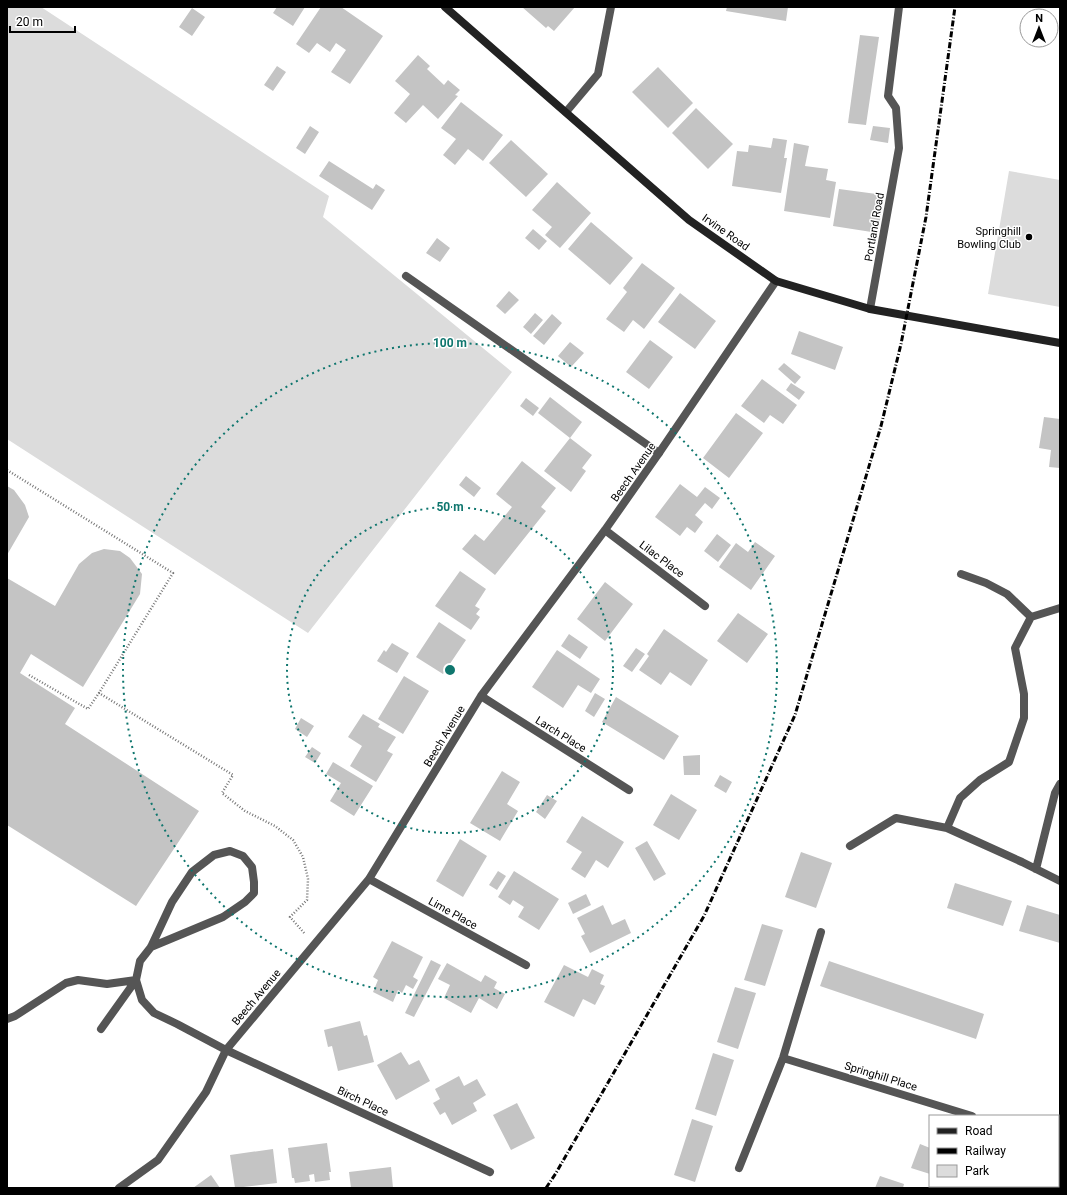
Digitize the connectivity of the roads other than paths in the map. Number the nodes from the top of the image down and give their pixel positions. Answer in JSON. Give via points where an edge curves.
{"nodes":[{"id":1,"x":445,"y":7,"type":"edge"},
{"id":2,"x":611,"y":7,"type":"edge"},
{"id":3,"x":899,"y":7,"type":"edge"},
{"id":4,"x":566,"y":112,"type":"junction"},
{"id":5,"x":406,"y":276,"type":"dead end"},
{"id":6,"x":776,"y":281,"type":"junction"},
{"id":7,"x":870,"y":309,"type":"junction"},
{"id":8,"x":1060,"y":343,"type":"edge"},
{"id":9,"x":659,"y":453,"type":"junction"},
{"id":10,"x":605,"y":530,"type":"junction"},
{"id":11,"x":962,"y":574,"type":"dead end"},
{"id":12,"x":705,"y":606,"type":"dead end"},
{"id":13,"x":1060,"y":608,"type":"edge"},
{"id":14,"x":1031,"y":617,"type":"junction"},
{"id":15,"x":481,"y":696,"type":"junction"},
{"id":16,"x":1060,"y":784,"type":"edge"},
{"id":17,"x":629,"y":790,"type":"dead end"},
{"id":18,"x":947,"y":828,"type":"junction"},
{"id":19,"x":850,"y":846,"type":"dead end"},
{"id":20,"x":1036,"y":869,"type":"junction"},
{"id":21,"x":369,"y":879,"type":"junction"},
{"id":22,"x":1060,"y":881,"type":"edge"},
{"id":23,"x":821,"y":932,"type":"dead end"},
{"id":24,"x":151,"y":947,"type":"junction"},
{"id":25,"x":526,"y":965,"type":"dead end"},
{"id":26,"x":136,"y":980,"type":"junction"},
{"id":27,"x":7,"y":1019,"type":"edge"},
{"id":28,"x":101,"y":1029,"type":"dead end"},
{"id":29,"x":226,"y":1050,"type":"junction"},
{"id":30,"x":783,"y":1058,"type":"junction"},
{"id":31,"x":969,"y":1115,"type":"edge"},
{"id":32,"x":739,"y":1168,"type":"dead end"},
{"id":33,"x":490,"y":1172,"type":"dead end"},
{"id":34,"x":119,"y":1188,"type":"edge"}],
"edges":[{"from":1,"to":4,"type":"main road","name":"Irvine Road"},
{"from":2,"to":4,"type":"street","via":[[598,74]]},
{"from":3,"to":7,"type":"street","name":"Portland Road","via":[[888,96],[896,108],[900,148]]},
{"from":4,"to":6,"type":"main road","name":"Irvine Road","via":[[689,220]]},
{"from":5,"to":9,"type":"street"},
{"from":6,"to":7,"type":"main road","name":"Irvine Road"},
{"from":6,"to":9,"type":"street","name":"Beech Avenue"},
{"from":7,"to":8,"type":"main road","name":"Irvine Road"},
{"from":9,"to":10,"type":"street","name":"Beech Avenue"},
{"from":10,"to":12,"type":"street","name":"Lilac Place"},
{"from":10,"to":15,"type":"street","name":"Beech Avenue"},
{"from":11,"to":14,"type":"street","via":[[1007,594]]},
{"from":13,"to":14,"type":"street"},
{"from":14,"to":18,"type":"street","via":[[1016,648],[1024,694],[1024,718],[1009,762],[980,780],[960,798]]},
{"from":15,"to":17,"type":"street","name":"Larch Place"},
{"from":15,"to":21,"type":"street","name":"Beech Avenue"},
{"from":16,"to":20,"type":"street","via":[[1055,793]]},
{"from":18,"to":19,"type":"street","via":[[896,818]]},
{"from":18,"to":20,"type":"street"},
{"from":20,"to":22,"type":"street"},
{"from":21,"to":25,"type":"street","name":"Lime Place"},
{"from":21,"to":29,"type":"street","name":"Beech Avenue"},
{"from":23,"to":30,"type":"street"},
{"from":24,"to":24,"type":"street","via":[[172,902],[192,872],[214,855],[230,851],[243,856],[252,867],[254,882],[254,893],[245,902],[223,917]]},
{"from":24,"to":26,"type":"street","via":[[140,961]]},
{"from":26,"to":27,"type":"street","via":[[107,984],[78,980],[66,983]]},
{"from":26,"to":28,"type":"street"},
{"from":26,"to":29,"type":"street","name":"Birch Place","via":[[142,1000],[154,1013]]},
{"from":29,"to":33,"type":"street","name":"Birch Place"},
{"from":29,"to":34,"type":"street","name":"Beech Avenue","via":[[206,1092],[158,1160]]},
{"from":30,"to":31,"type":"street","name":"Springhill Place"},
{"from":30,"to":32,"type":"street"}]}
